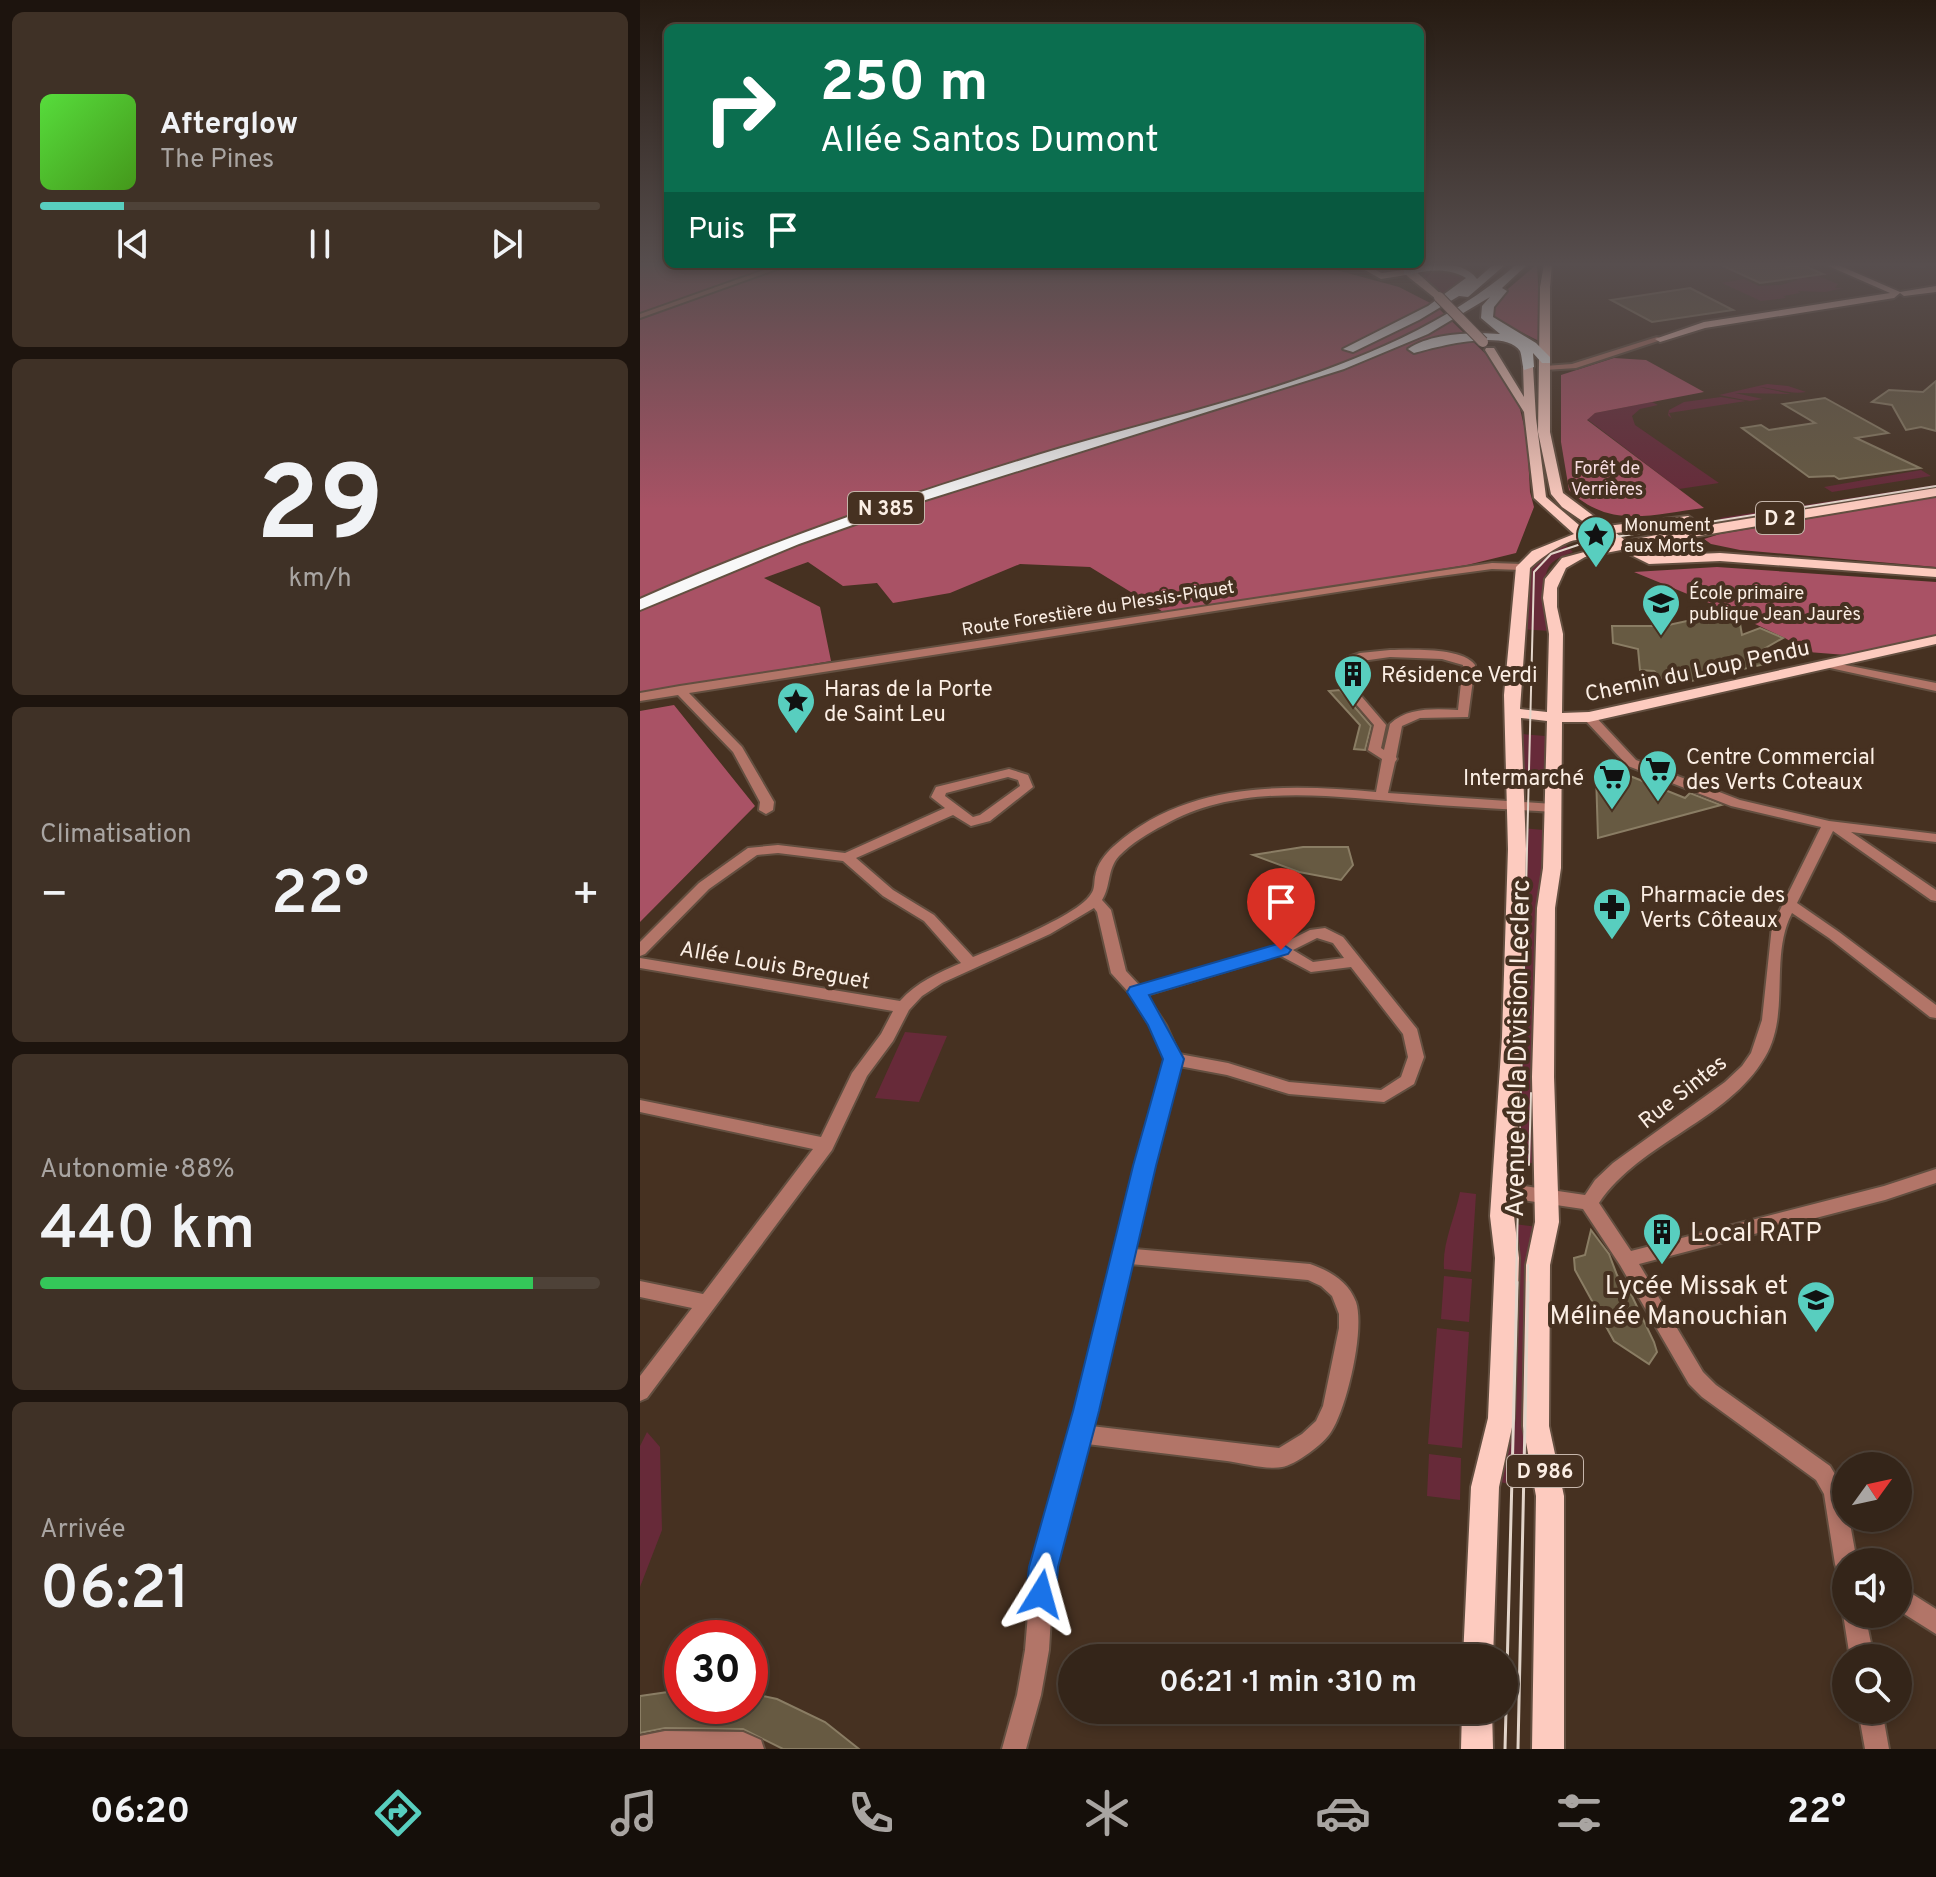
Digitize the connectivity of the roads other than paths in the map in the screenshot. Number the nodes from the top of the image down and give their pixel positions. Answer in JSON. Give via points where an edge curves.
{"nodes":[{"id":1,"x":1355,"y":346,"type":"edge"},
{"id":2,"x":1367,"y":346,"type":"edge"},
{"id":3,"x":1394,"y":346,"type":"edge"},
{"id":4,"x":1430,"y":346,"type":"edge"},
{"id":5,"x":1485,"y":346,"type":"edge"},
{"id":6,"x":1520,"y":346,"type":"edge"},
{"id":7,"x":1535,"y":346,"type":"edge"},
{"id":8,"x":1546,"y":346,"type":"edge"},
{"id":9,"x":1638,"y":346,"type":"edge"},
{"id":10,"x":1489,"y":350,"type":"junction"},
{"id":11,"x":1612,"y":354,"type":"junction"},
{"id":12,"x":1318,"y":364,"type":"junction"},
{"id":13,"x":1546,"y":366,"type":"junction"},
{"id":14,"x":1528,"y":369,"type":"junction"},
{"id":15,"x":1228,"y":405,"type":"junction"},
{"id":16,"x":1530,"y":418,"type":"junction"},
{"id":17,"x":1936,"y":482,"type":"edge"},
{"id":18,"x":1936,"y":492,"type":"edge"},
{"id":19,"x":1579,"y":531,"type":"junction"},
{"id":20,"x":1605,"y":531,"type":"junction"},
{"id":21,"x":1604,"y":550,"type":"junction"},
{"id":22,"x":1624,"y":551,"type":"junction"},
{"id":23,"x":1523,"y":567,"type":"junction"},
{"id":24,"x":1936,"y":575,"type":"edge"},
{"id":25,"x":640,"y":590,"type":"edge"},
{"id":26,"x":640,"y":605,"type":"edge"},
{"id":27,"x":1936,"y":640,"type":"edge"},
{"id":28,"x":1825,"y":664,"type":"junction"},
{"id":29,"x":1936,"y":687,"type":"edge"},
{"id":30,"x":680,"y":690,"type":"junction"},
{"id":31,"x":640,"y":697,"type":"edge"},
{"id":32,"x":1513,"y":713,"type":"junction"},
{"id":33,"x":1553,"y":716,"type":"junction"},
{"id":34,"x":1589,"y":717,"type":"junction"},
{"id":35,"x":1391,"y":759,"type":"junction"},
{"id":36,"x":1381,"y":797,"type":"junction"},
{"id":37,"x":1513,"y":805,"type":"junction"},
{"id":38,"x":1553,"y":808,"type":"junction"},
{"id":39,"x":766,"y":810,"type":"dead end"},
{"id":40,"x":952,"y":810,"type":"junction"},
{"id":41,"x":1831,"y":825,"type":"junction"},
{"id":42,"x":1936,"y":838,"type":"edge"},
{"id":43,"x":847,"y":857,"type":"junction"},
{"id":44,"x":1936,"y":897,"type":"edge"},
{"id":45,"x":1094,"y":901,"type":"junction"},
{"id":46,"x":1790,"y":905,"type":"junction"},
{"id":47,"x":1281,"y":950,"type":"junction"},
{"id":48,"x":640,"y":951,"type":"edge"},
{"id":49,"x":1356,"y":961,"type":"junction"},
{"id":50,"x":640,"y":963,"type":"edge"},
{"id":51,"x":970,"y":963,"type":"junction"},
{"id":52,"x":1137,"y":992,"type":"junction"},
{"id":53,"x":903,"y":1007,"type":"junction"},
{"id":54,"x":1936,"y":1013,"type":"edge"},
{"id":55,"x":1173,"y":1059,"type":"junction"},
{"id":56,"x":640,"y":1106,"type":"edge"},
{"id":57,"x":826,"y":1145,"type":"junction"},
{"id":58,"x":1936,"y":1176,"type":"edge"},
{"id":59,"x":1503,"y":1190,"type":"junction"},
{"id":60,"x":1547,"y":1195,"type":"junction"},
{"id":61,"x":1589,"y":1203,"type":"junction"},
{"id":62,"x":1125,"y":1256,"type":"junction"},
{"id":63,"x":1627,"y":1260,"type":"junction"},
{"id":64,"x":640,"y":1289,"type":"edge"},
{"id":65,"x":709,"y":1303,"type":"junction"},
{"id":66,"x":640,"y":1392,"type":"edge"},
{"id":67,"x":1080,"y":1434,"type":"junction"},
{"id":68,"x":1844,"y":1548,"type":"edge"},
{"id":69,"x":1912,"y":1606,"type":"edge"},
{"id":70,"x":1936,"y":1623,"type":"edge"},
{"id":71,"x":1479,"y":1644,"type":"edge"},
{"id":72,"x":1477,"y":1724,"type":"edge"},
{"id":73,"x":1873,"y":1724,"type":"edge"},
{"id":74,"x":640,"y":1748,"type":"edge"},
{"id":75,"x":752,"y":1749,"type":"edge"},
{"id":76,"x":1014,"y":1749,"type":"edge"},
{"id":77,"x":1477,"y":1749,"type":"edge"},
{"id":78,"x":1548,"y":1749,"type":"edge"},
{"id":79,"x":1877,"y":1749,"type":"edge"}],
"edges":[{"from":1,"to":12,"type":"highway"},
{"from":2,"to":12,"type":"highway","number":"N 385"},
{"from":3,"to":15,"type":"highway","number":"N 385"},
{"from":4,"to":15,"type":"highway"},
{"from":5,"to":10,"type":"main road","bridge":true},
{"from":6,"to":14,"type":"highway","via":[[1529,354]]},
{"from":7,"to":13,"type":"highway"},
{"from":8,"to":13,"type":"main road"},
{"from":9,"to":11,"type":"street"},
{"from":10,"to":14,"type":"main road","via":[[1508,368]]},
{"from":10,"to":16,"type":"main road"},
{"from":11,"to":13,"type":"street","via":[[1573,366]]},
{"from":11,"to":13,"type":"street","via":[[1568,370]]},
{"from":12,"to":25,"type":"highway","number":"N 385","via":[[896,492]]},
{"from":13,"to":14,"type":"main road"},
{"from":13,"to":20,"type":"main road","via":[[1544,432],[1557,494]]},
{"from":14,"to":16,"type":"main road"},
{"from":15,"to":26,"type":"highway","number":"N 385","via":[[939,489],[811,534]]},
{"from":16,"to":19,"type":"main road","via":[[1538,491],[1544,504]]},
{"from":17,"to":20,"type":"main road","number":"D 2"},
{"from":18,"to":22,"type":"main road","number":"D 2","via":[[1725,525]]},
{"from":19,"to":20,"type":"main road"},
{"from":19,"to":21,"type":"main road"},
{"from":19,"to":23,"type":"main road","via":[[1537,552]]},
{"from":20,"to":22,"type":"main road"},
{"from":21,"to":22,"type":"main road"},
{"from":21,"to":33,"type":"main road","name":"Avenue de la Division Leclerc","number":"D 986","via":[[1566,560],[1551,579],[1556,634]]},
{"from":22,"to":24,"type":"main road","via":[[1646,566],[1733,562]]},
{"from":23,"to":30,"type":"street","name":"Route Forestière du Plessis-Piquet","via":[[1433,574]]},
{"from":23,"to":32,"type":"main road","name":"Avenue de la Division Leclerc","number":"D 986"},
{"from":27,"to":28,"type":"main road","name":"Chemin du Loup Pendu"},
{"from":28,"to":29,"type":"street"},
{"from":28,"to":34,"type":"main road","name":"Chemin du Loup Pendu"},
{"from":30,"to":31,"type":"street","name":"Route Forestière du Plessis-Piquet"},
{"from":30,"to":39,"type":"street","via":[[738,750],[767,802]]},
{"from":32,"to":33,"type":"main road","name":"Chemin du Loup Pendu"},
{"from":32,"to":37,"type":"main road","name":"Avenue de la Division Leclerc","number":"D 986"},
{"from":33,"to":34,"type":"main road","name":"Chemin du Loup Pendu"},
{"from":33,"to":38,"type":"main road","name":"Avenue de la Division Leclerc","number":"D 986"},
{"from":34,"to":41,"type":"street","via":[[1632,763],[1736,803]]},
{"from":35,"to":35,"type":"street","via":[[1396,724],[1407,716],[1464,714],[1466,661],[1378,652],[1350,660],[1344,683],[1380,725],[1374,750]]},
{"from":35,"to":36,"type":"street"},
{"from":36,"to":37,"type":"street"},
{"from":36,"to":45,"type":"street","via":[[1263,791],[1185,809],[1121,848],[1105,866]]},
{"from":37,"to":38,"type":"street"},
{"from":37,"to":59,"type":"main road","name":"Avenue de la Division Leclerc","number":"D 986","via":[[1517,849]]},
{"from":38,"to":60,"type":"main road","name":"Avenue de la Division Leclerc","number":"D 986","via":[[1543,1061]]},
{"from":40,"to":40,"type":"street","via":[[938,797],[941,790],[1009,773],[1023,778],[1027,787],[985,818],[971,822]]},
{"from":40,"to":43,"type":"street"},
{"from":41,"to":42,"type":"street"},
{"from":41,"to":44,"type":"street"},
{"from":41,"to":46,"type":"street","name":"Rue Sintes"},
{"from":43,"to":48,"type":"street","via":[[753,851],[704,886]]},
{"from":43,"to":51,"type":"street","via":[[888,893],[929,918]]},
{"from":45,"to":51,"type":"street"},
{"from":45,"to":52,"type":"street","via":[[1104,910],[1119,973]]},
{"from":46,"to":54,"type":"street"},
{"from":46,"to":61,"type":"street","name":"Rue Sintes","via":[[1778,927],[1765,1041],[1748,1070],[1605,1181]]},
{"from":47,"to":49,"type":"street","via":[[1311,967]]},
{"from":47,"to":49,"type":"street","via":[[1304,936],[1325,933]]},
{"from":47,"to":52,"type":"street"},
{"from":49,"to":55,"type":"street","via":[[1411,1033],[1416,1057],[1408,1080],[1384,1096],[1289,1088]]},
{"from":50,"to":53,"type":"street","name":"Allée Louis Breguet"},
{"from":51,"to":53,"type":"street","via":[[917,992]]},
{"from":52,"to":55,"type":"street"},
{"from":53,"to":57,"type":"street","via":[[860,1073]]},
{"from":55,"to":62,"type":"street"},
{"from":56,"to":57,"type":"street"},
{"from":57,"to":65,"type":"street"},
{"from":58,"to":63,"type":"street"},
{"from":59,"to":60,"type":"street"},
{"from":59,"to":71,"type":"main road","name":"Avenue de la Division Leclerc","number":"D 986","via":[[1507,1258],[1501,1418],[1485,1487]]},
{"from":60,"to":61,"type":"street"},
{"from":60,"to":78,"type":"main road","name":"Avenue de la Division Leclerc","number":"D 986","via":[[1538,1265],[1536,1426],[1550,1496]]},
{"from":61,"to":63,"type":"street"},
{"from":62,"to":67,"type":"street"},
{"from":62,"to":67,"type":"street","via":[[1310,1272],[1330,1279],[1346,1299],[1352,1322],[1334,1406],[1319,1433],[1281,1458]]},
{"from":63,"to":68,"type":"street","via":[[1696,1378],[1823,1473],[1834,1491]]},
{"from":64,"to":65,"type":"street"},
{"from":65,"to":66,"type":"street"},
{"from":67,"to":76,"type":"street","via":[[1043,1567],[1035,1658]]},
{"from":69,"to":70,"type":"street"},
{"from":72,"to":77,"type":"main road"},
{"from":73,"to":79,"type":"street"},
{"from":74,"to":75,"type":"street","via":[[727,1743]]}]}
